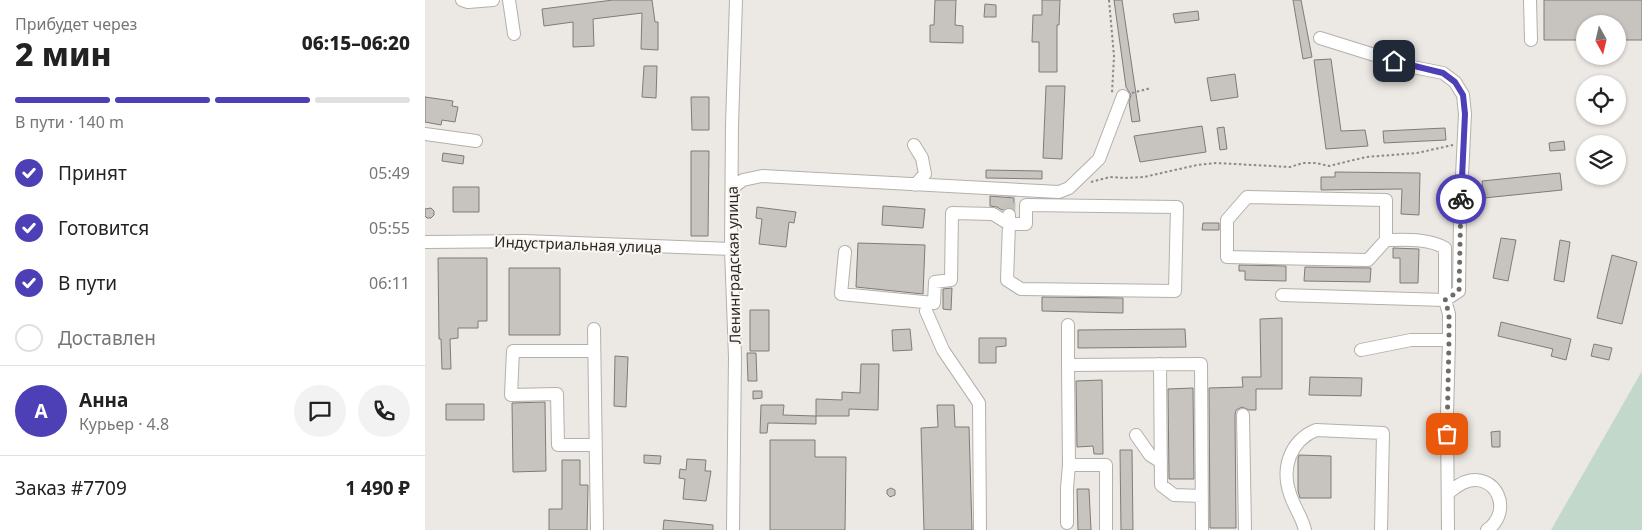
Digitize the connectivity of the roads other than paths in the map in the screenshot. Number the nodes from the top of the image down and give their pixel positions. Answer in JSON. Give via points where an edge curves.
{"nodes":[{"id":1,"x":462,"y":0,"type":"edge"},
{"id":2,"x":493,"y":0,"type":"edge"},
{"id":3,"x":509,"y":0,"type":"edge"},
{"id":4,"x":736,"y":0,"type":"edge"},
{"id":5,"x":1530,"y":0,"type":"edge"},
{"id":6,"x":514,"y":34,"type":"dead end"},
{"id":7,"x":1319,"y":38,"type":"dead end"},
{"id":8,"x":1531,"y":40,"type":"dead end"},
{"id":9,"x":1117,"y":97,"type":"road end"},
{"id":10,"x":425,"y":134,"type":"edge"},
{"id":11,"x":476,"y":141,"type":"dead end"},
{"id":12,"x":914,"y":145,"type":"dead end"},
{"id":13,"x":915,"y":185,"type":"junction"},
{"id":14,"x":732,"y":188,"type":"junction"},
{"id":15,"x":1009,"y":220,"type":"junction"},
{"id":16,"x":1386,"y":240,"type":"junction"},
{"id":17,"x":425,"y":242,"type":"edge"},
{"id":18,"x":731,"y":248,"type":"junction"},
{"id":19,"x":845,"y":252,"type":"dead end"},
{"id":20,"x":1282,"y":295,"type":"dead end"},
{"id":21,"x":1445,"y":300,"type":"junction"},
{"id":22,"x":926,"y":311,"type":"dead end"},
{"id":23,"x":1068,"y":325,"type":"dead end"},
{"id":24,"x":594,"y":329,"type":"dead end"},
{"id":25,"x":1449,"y":340,"type":"junction"},
{"id":26,"x":1361,"y":350,"type":"dead end"},
{"id":27,"x":594,"y":351,"type":"junction"},
{"id":28,"x":1160,"y":364,"type":"junction"},
{"id":29,"x":1068,"y":365,"type":"junction"},
{"id":30,"x":1243,"y":416,"type":"dead end"},
{"id":31,"x":1136,"y":435,"type":"dead end"},
{"id":32,"x":595,"y":445,"type":"junction"},
{"id":33,"x":1161,"y":462,"type":"junction"},
{"id":34,"x":1069,"y":465,"type":"junction"},
{"id":35,"x":1448,"y":493,"type":"junction"},
{"id":36,"x":1201,"y":496,"type":"junction"},
{"id":37,"x":1067,"y":522,"type":"dead end"},
{"id":38,"x":597,"y":530,"type":"edge"},
{"id":39,"x":733,"y":530,"type":"edge"},
{"id":40,"x":980,"y":530,"type":"edge"},
{"id":41,"x":1106,"y":530,"type":"edge"},
{"id":42,"x":1202,"y":530,"type":"edge"},
{"id":43,"x":1245,"y":530,"type":"edge"},
{"id":44,"x":1305,"y":530,"type":"edge"},
{"id":45,"x":1381,"y":530,"type":"edge"},
{"id":46,"x":1448,"y":530,"type":"edge"},
{"id":47,"x":1487,"y":530,"type":"edge"}],
"edges":[{"from":1,"to":2,"type":"street"},
{"from":3,"to":6,"type":"street"},
{"from":4,"to":14,"type":"street","name":"Ленинградская улица"},
{"from":5,"to":8,"type":"street"},
{"from":7,"to":21,"type":"street","via":[[1443,73],[1455,82],[1463,95],[1459,291]]},
{"from":9,"to":13,"type":"street","via":[[1099,159],[1069,188],[1059,192],[1010,193]]},
{"from":10,"to":11,"type":"street"},
{"from":12,"to":13,"type":"street","via":[[922,158],[925,174]]},
{"from":13,"to":14,"type":"street","via":[[762,176],[743,180]]},
{"from":14,"to":18,"type":"street","name":"Ленинградская улица"},
{"from":15,"to":15,"type":"street","via":[[1026,224],[1026,205],[1177,207],[1175,291],[1021,289],[1007,280]]},
{"from":15,"to":19,"type":"street","via":[[993,214],[952,214],[951,280],[935,282],[934,302],[841,294]]},
{"from":16,"to":16,"type":"street","via":[[1368,260],[1227,256],[1227,220],[1247,197],[1386,200]]},
{"from":16,"to":21,"type":"street","via":[[1419,240],[1445,248]]},
{"from":17,"to":18,"type":"street","name":"Индустриальная улица"},
{"from":18,"to":39,"type":"street","name":"Ленинградская улица","via":[[735,357]]},
{"from":20,"to":21,"type":"street"},
{"from":21,"to":25,"type":"street","via":[[1449,314]]},
{"from":22,"to":40,"type":"street","via":[[943,350],[979,403]]},
{"from":23,"to":29,"type":"street"},
{"from":24,"to":27,"type":"street"},
{"from":25,"to":26,"type":"street","via":[[1411,340]]},
{"from":25,"to":35,"type":"street"},
{"from":27,"to":32,"type":"street"},
{"from":27,"to":32,"type":"street","via":[[513,351],[511,395],[557,394],[558,445]]},
{"from":28,"to":29,"type":"street"},
{"from":28,"to":33,"type":"street"},
{"from":28,"to":36,"type":"street","via":[[1201,364]]},
{"from":29,"to":34,"type":"street"},
{"from":30,"to":43,"type":"street"},
{"from":31,"to":33,"type":"street","via":[[1150,455]]},
{"from":32,"to":38,"type":"street"},
{"from":33,"to":36,"type":"street","via":[[1161,485],[1174,495]]},
{"from":34,"to":37,"type":"street"},
{"from":34,"to":41,"type":"street","via":[[1106,465]]},
{"from":35,"to":46,"type":"street"},
{"from":35,"to":47,"type":"street","via":[[1461,483],[1473,480],[1483,481],[1493,488],[1500,498],[1501,507],[1497,521]]},
{"from":36,"to":42,"type":"street"},
{"from":44,"to":45,"type":"street","via":[[1286,475],[1295,445],[1316,430],[1383,433]]}]}
